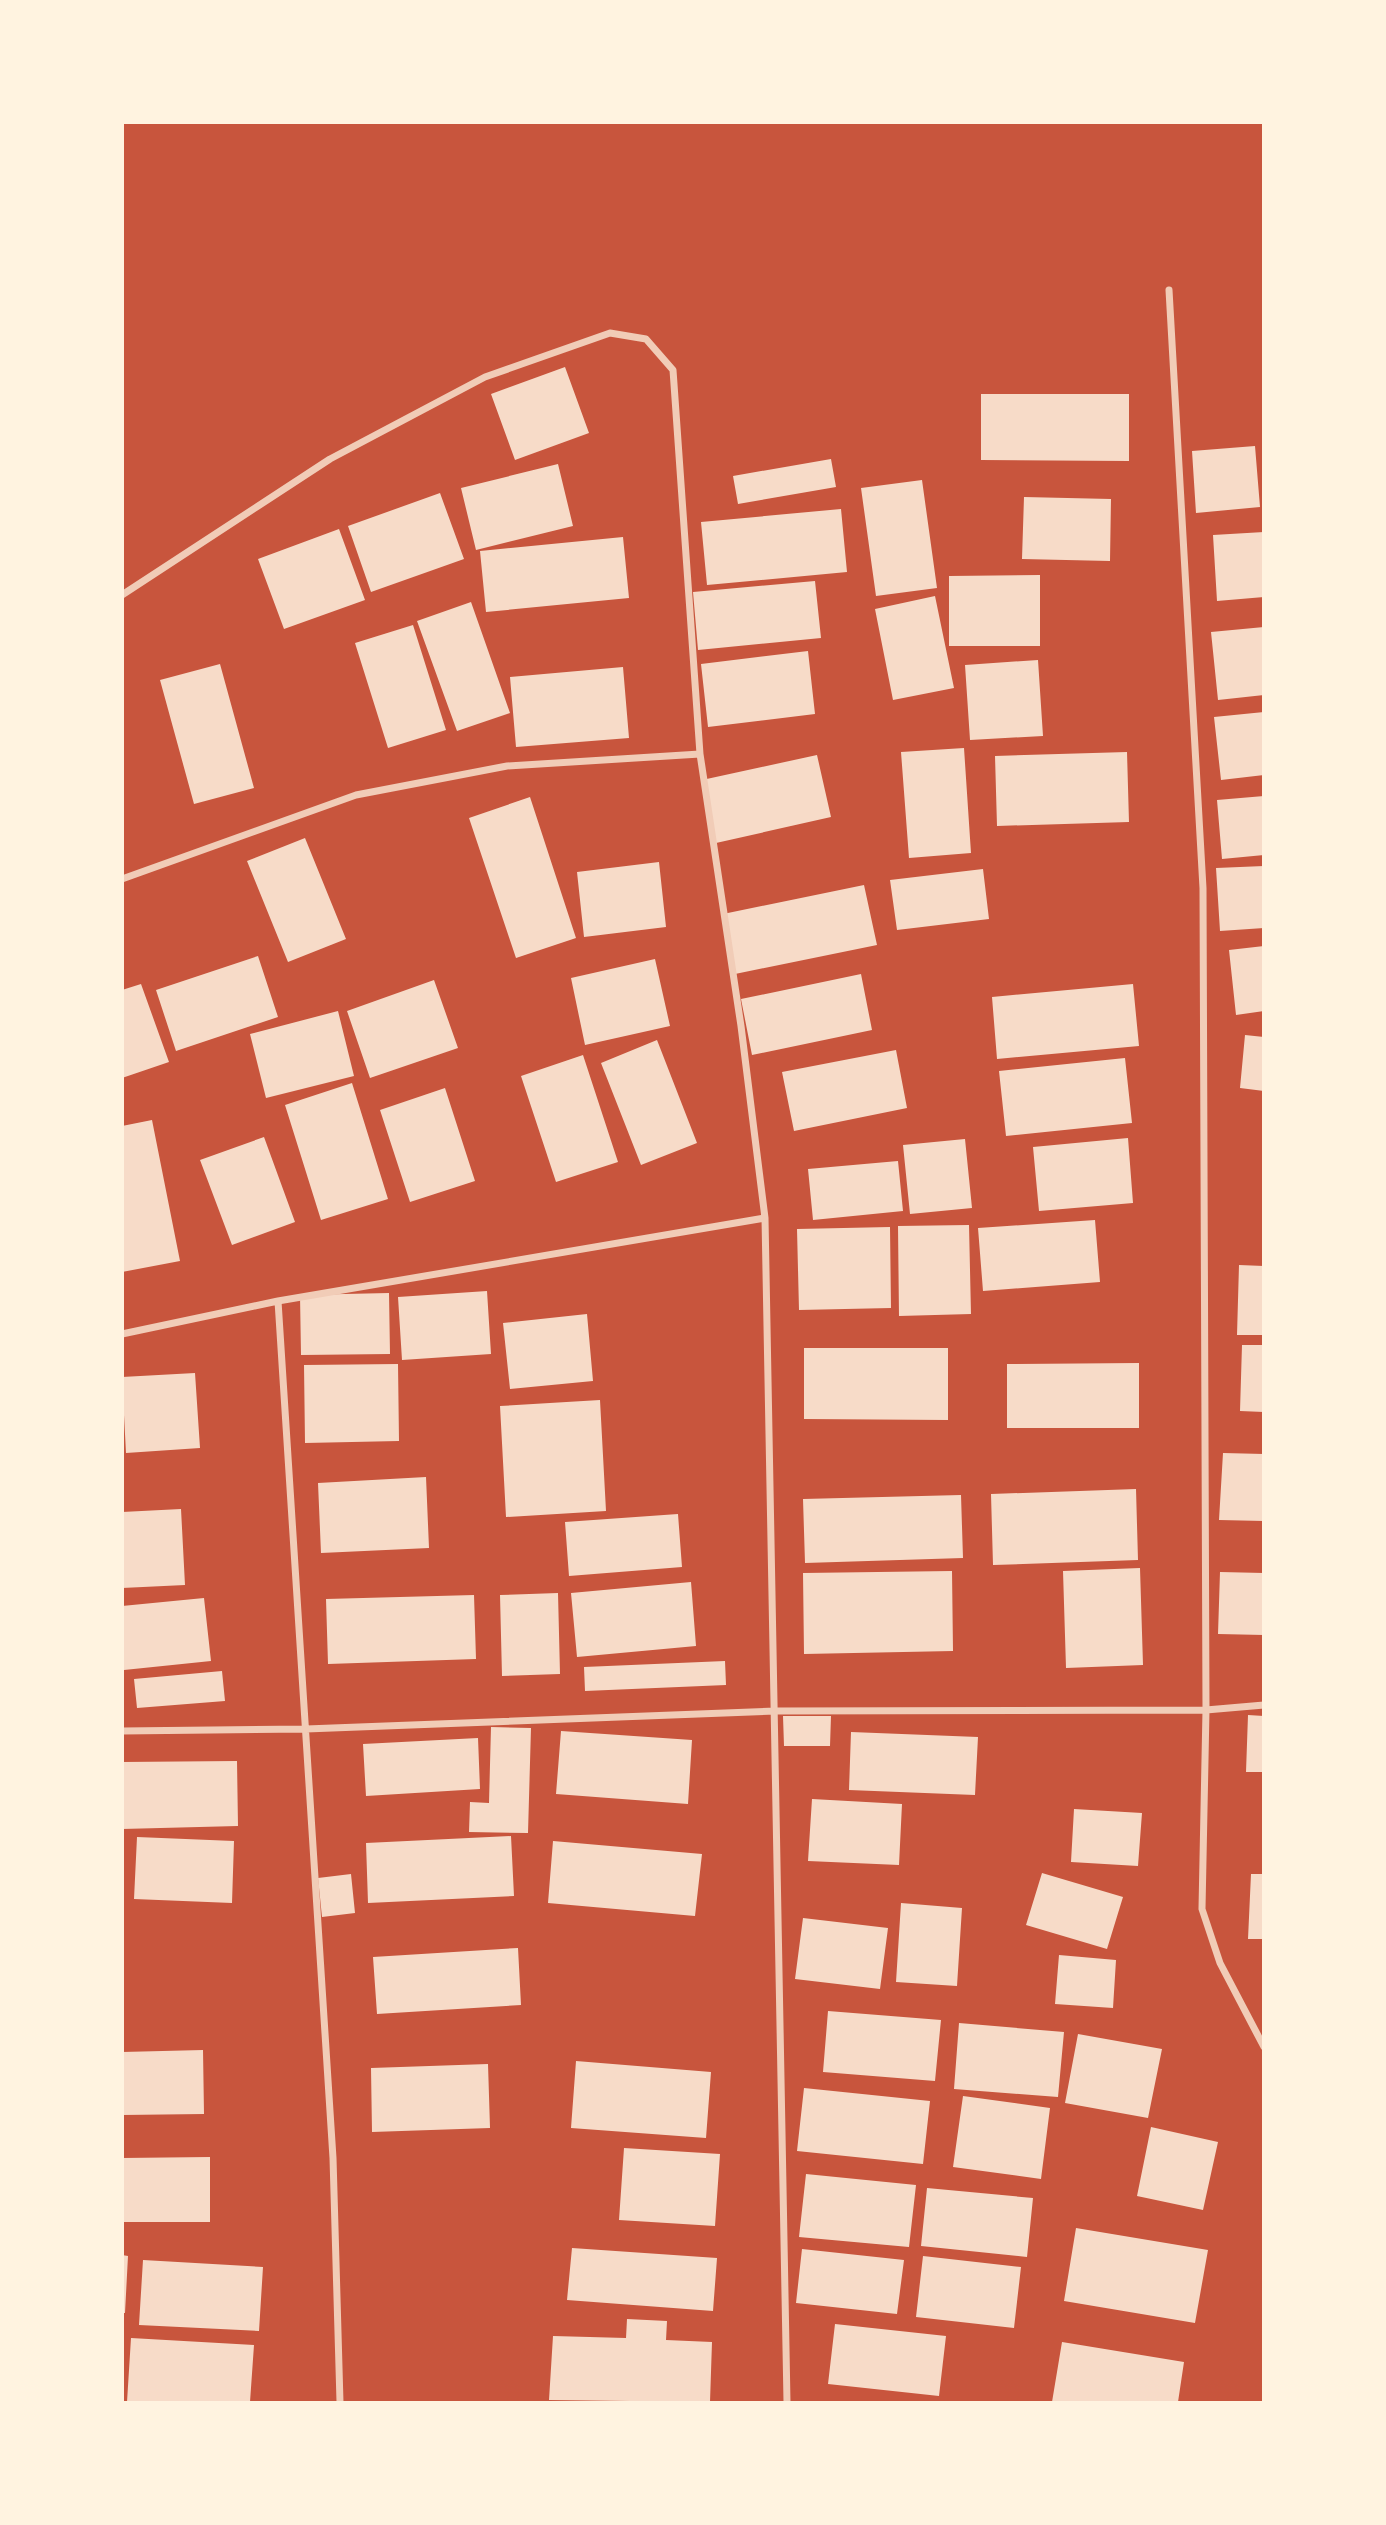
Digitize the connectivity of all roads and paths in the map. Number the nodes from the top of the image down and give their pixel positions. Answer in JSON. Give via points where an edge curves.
{"nodes":[{"id":1,"x":1170,"y":290,"type":"dead end"},
{"id":2,"x":122,"y":596,"type":"edge"},
{"id":3,"x":700,"y":754,"type":"junction"},
{"id":4,"x":122,"y":879,"type":"edge"},
{"id":5,"x":765,"y":1218,"type":"junction"},
{"id":6,"x":278,"y":1301,"type":"junction"},
{"id":7,"x":122,"y":1334,"type":"edge"},
{"id":8,"x":1264,"y":1705,"type":"edge"},
{"id":9,"x":1206,"y":1710,"type":"junction"},
{"id":10,"x":775,"y":1712,"type":"junction"},
{"id":11,"x":306,"y":1729,"type":"junction"},
{"id":12,"x":122,"y":1731,"type":"edge"},
{"id":13,"x":1264,"y":2047,"type":"edge"},
{"id":14,"x":340,"y":2403,"type":"edge"},
{"id":15,"x":787,"y":2403,"type":"edge"}],
"edges":[{"from":1,"to":9,"type":"street","via":[[1203,888]]},
{"from":2,"to":3,"type":"street","via":[[330,459],[485,377],[610,333],[646,339],[673,370]]},
{"from":3,"to":4,"type":"street","via":[[507,766],[356,795]]},
{"from":3,"to":5,"type":"street"},
{"from":5,"to":6,"type":"street"},
{"from":5,"to":10,"type":"street"},
{"from":6,"to":7,"type":"street"},
{"from":6,"to":11,"type":"street"},
{"from":8,"to":9,"type":"street"},
{"from":9,"to":10,"type":"street"},
{"from":9,"to":13,"type":"street","via":[[1202,1909],[1220,1963]]},
{"from":10,"to":11,"type":"street"},
{"from":10,"to":15,"type":"street"},
{"from":11,"to":12,"type":"street"},
{"from":11,"to":14,"type":"street","via":[[333,2158]]}]}
